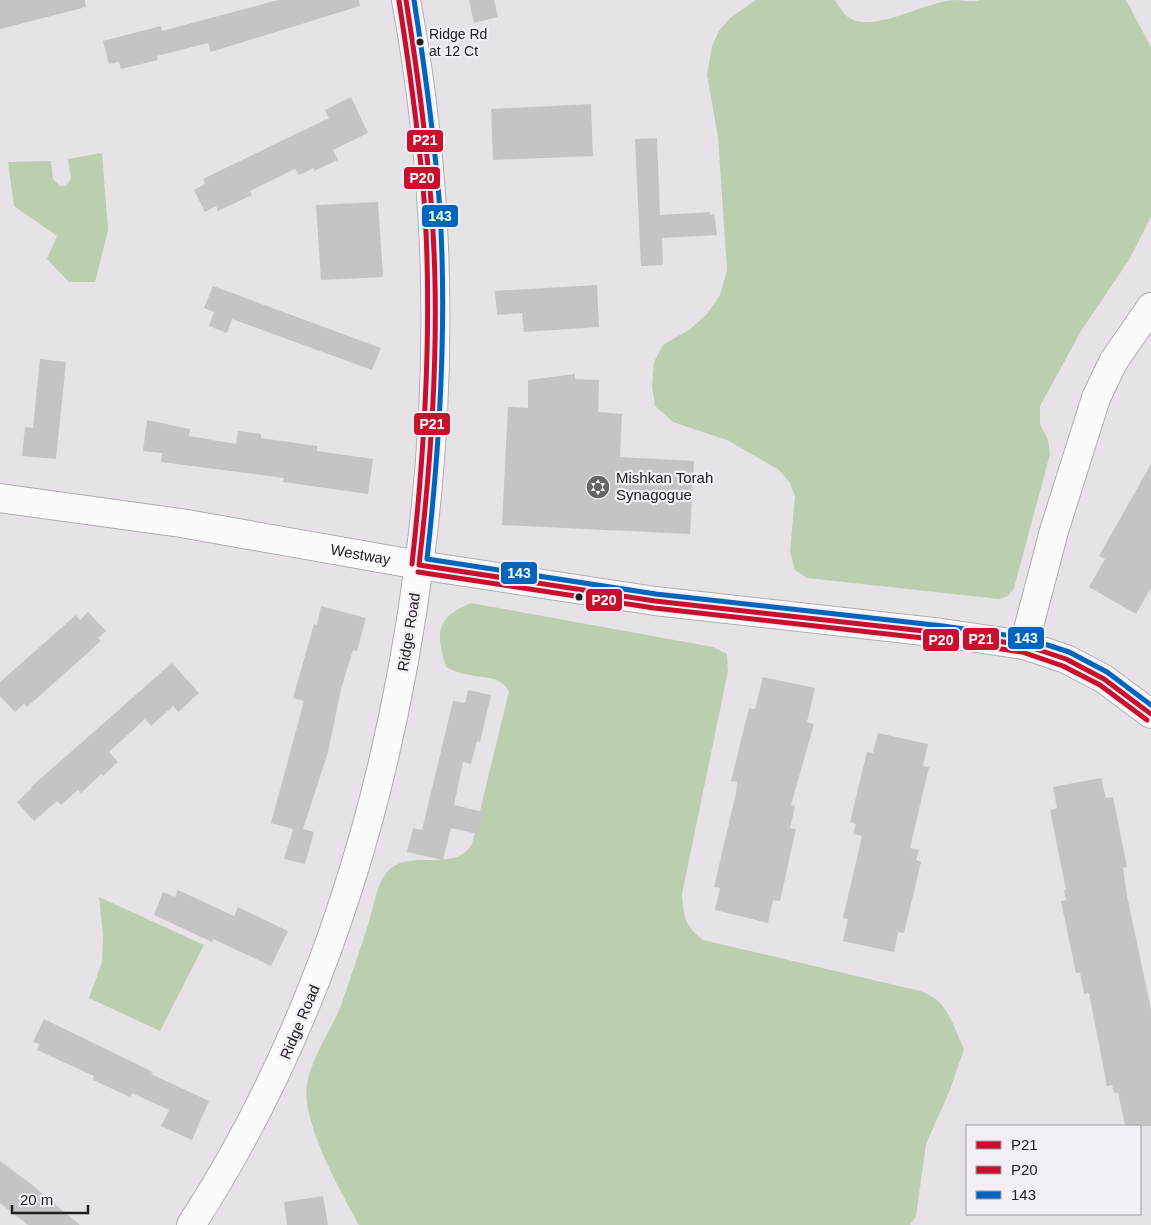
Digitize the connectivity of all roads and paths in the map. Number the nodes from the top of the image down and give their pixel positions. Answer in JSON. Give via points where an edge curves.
{"nodes":[{"id":1,"x":406,"y":0,"type":"edge"},
{"id":2,"x":1151,"y":308,"type":"edge"},
{"id":3,"x":0,"y":498,"type":"edge"},
{"id":4,"x":419,"y":565,"type":"junction"},
{"id":5,"x":1024,"y":645,"type":"junction"},
{"id":6,"x":1151,"y":714,"type":"edge"},
{"id":7,"x":192,"y":1225,"type":"edge"}],
"edges":[{"from":1,"to":4,"type":"street","name":"Ridge Road","via":[[428,166],[436,311],[434,416]]},
{"from":2,"to":5,"type":"street","via":[[1113,362],[1096,398],[1054,531]]},
{"from":3,"to":4,"type":"street","name":"Westway","via":[[181,523]]},
{"from":4,"to":5,"type":"street","name":"Westway","via":[[655,601]]},
{"from":4,"to":7,"type":"street","name":"Ridge Road","via":[[400,685],[373,803],[331,941],[284,1060],[233,1159]]},
{"from":5,"to":6,"type":"street","name":"Westway","via":[[1066,659],[1104,679]]}]}
